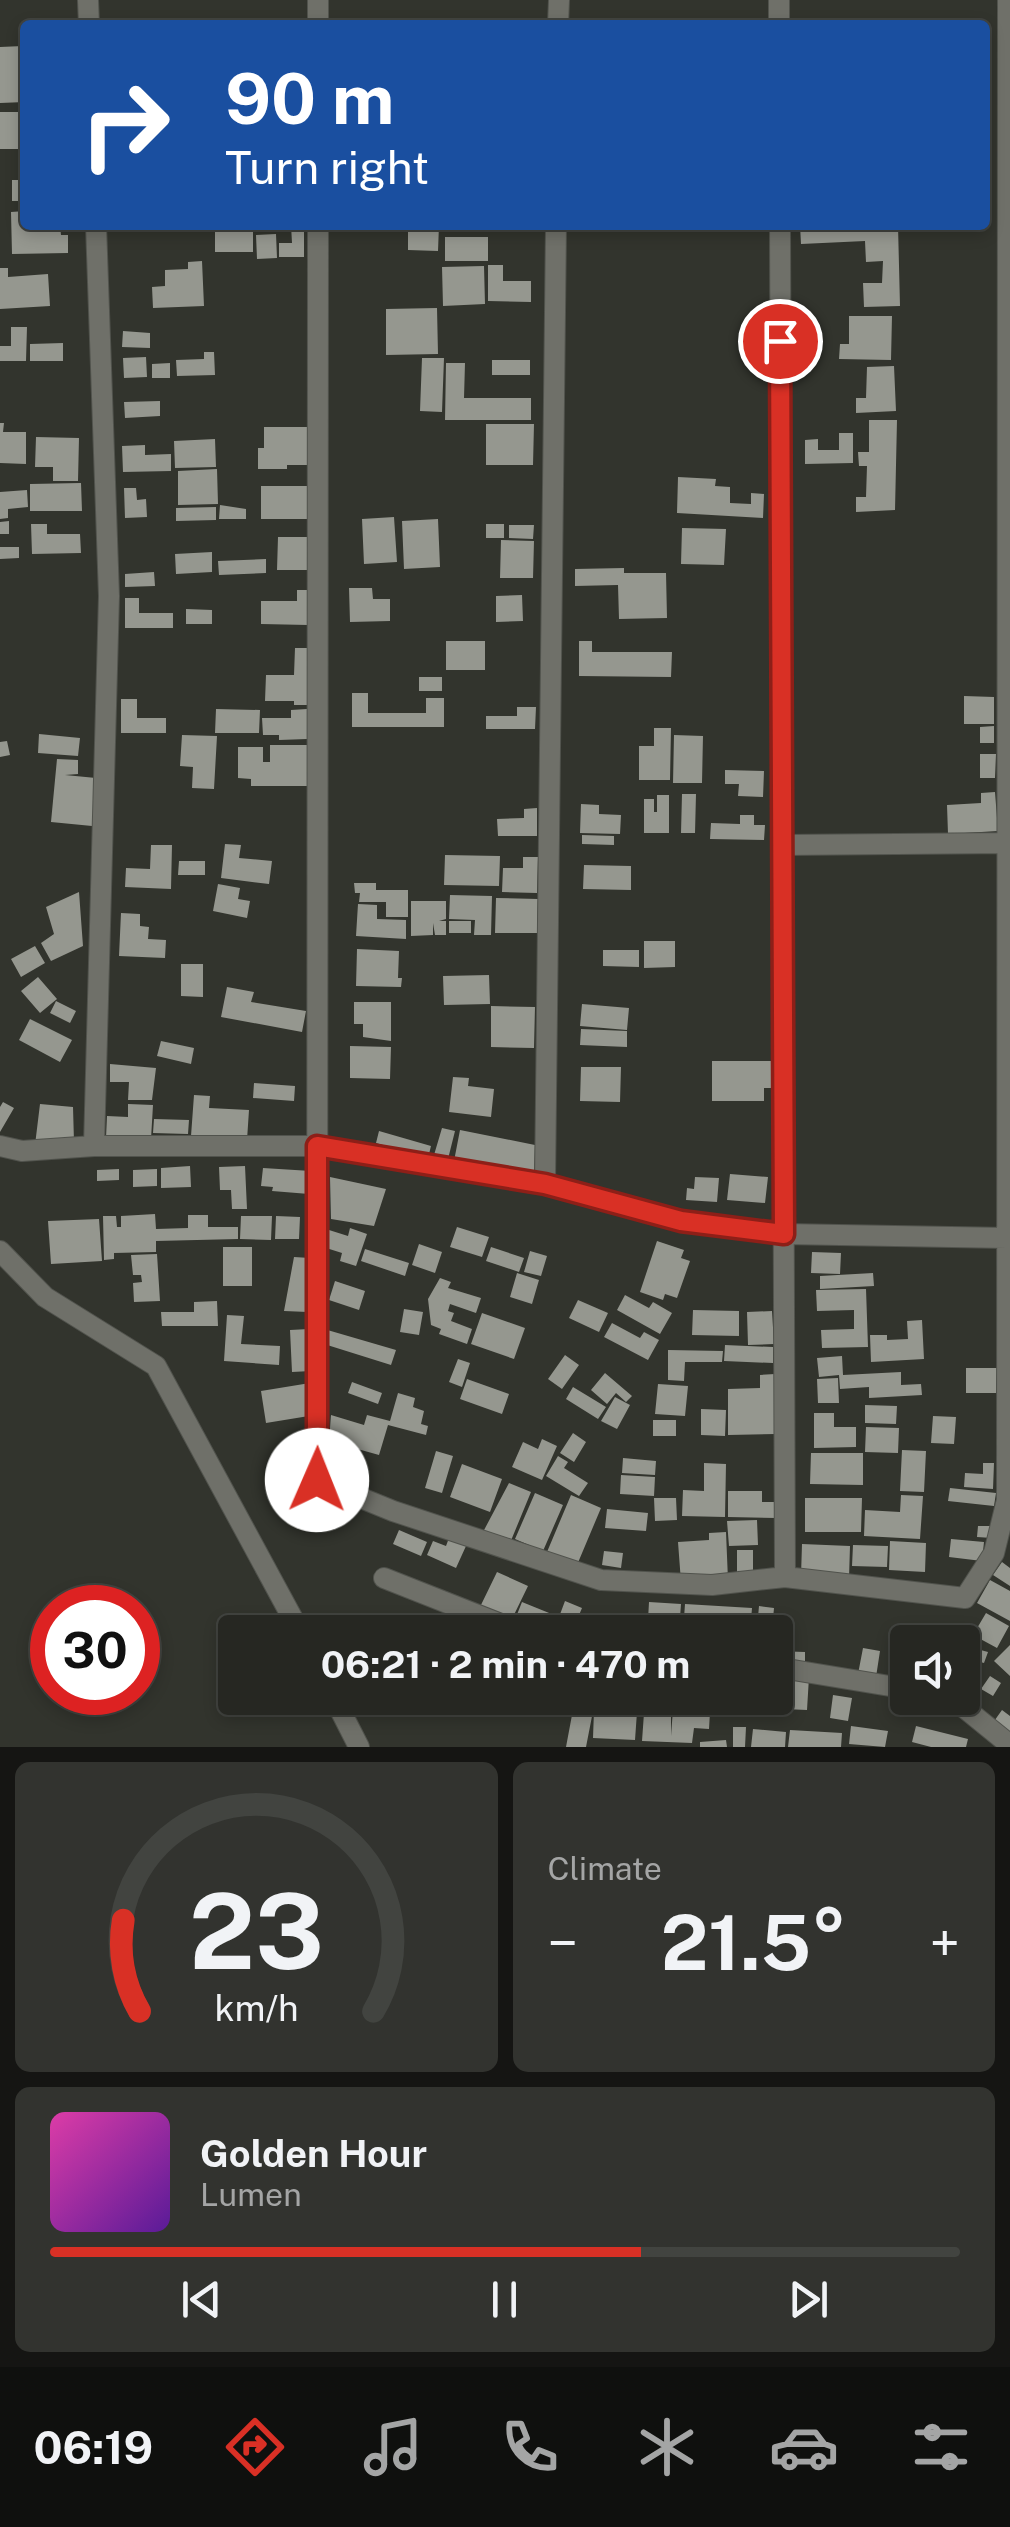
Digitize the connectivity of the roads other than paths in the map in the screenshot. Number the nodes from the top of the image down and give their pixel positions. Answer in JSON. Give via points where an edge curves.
{"nodes":[{"id":1,"x":1008,"y":0,"type":"edge"},
{"id":2,"x":96,"y":230,"type":"edge"},
{"id":3,"x":318,"y":230,"type":"edge"},
{"id":4,"x":556,"y":230,"type":"edge"},
{"id":5,"x":780,"y":230,"type":"edge"},
{"id":6,"x":1009,"y":843,"type":"edge"},
{"id":7,"x":782,"y":845,"type":"junction"},
{"id":8,"x":0,"y":1146,"type":"edge"},
{"id":9,"x":94,"y":1146,"type":"junction"},
{"id":10,"x":317,"y":1146,"type":"junction"},
{"id":11,"x":545,"y":1184,"type":"junction"},
{"id":12,"x":784,"y":1234,"type":"junction"},
{"id":13,"x":1007,"y":1238,"type":"junction"},
{"id":14,"x":0,"y":1251,"type":"edge"},
{"id":15,"x":1008,"y":1316,"type":"edge"},
{"id":16,"x":785,"y":1577,"type":"junction"},
{"id":17,"x":384,"y":1578,"type":"dead end"},
{"id":18,"x":291,"y":1615,"type":"edge"},
{"id":19,"x":478,"y":1615,"type":"edge"},
{"id":20,"x":793,"y":1671,"type":"edge"},
{"id":21,"x":890,"y":1686,"type":"edge"},
{"id":22,"x":343,"y":1715,"type":"edge"},
{"id":23,"x":973,"y":1715,"type":"edge"},
{"id":24,"x":1010,"y":1745,"type":"edge"},
{"id":25,"x":359,"y":1747,"type":"edge"}],
"edges":[{"from":1,"to":6,"type":"street"},
{"from":2,"to":9,"type":"street","via":[[110,596]]},
{"from":3,"to":10,"type":"street"},
{"from":4,"to":11,"type":"street"},
{"from":5,"to":7,"type":"street"},
{"from":6,"to":7,"type":"street"},
{"from":6,"to":13,"type":"street"},
{"from":7,"to":12,"type":"street"},
{"from":8,"to":9,"type":"street"},
{"from":9,"to":10,"type":"street"},
{"from":10,"to":11,"type":"street"},
{"from":10,"to":16,"type":"street","via":[[317,1480],[601,1580],[712,1585]]},
{"from":11,"to":12,"type":"street","via":[[681,1221]]},
{"from":12,"to":13,"type":"street"},
{"from":12,"to":16,"type":"street"},
{"from":13,"to":15,"type":"street"},
{"from":14,"to":18,"type":"street","via":[[45,1296],[156,1366]]},
{"from":15,"to":16,"type":"street","via":[[1007,1500],[994,1552],[965,1598]]},
{"from":17,"to":19,"type":"street"},
{"from":20,"to":21,"type":"street"},
{"from":22,"to":25,"type":"street"},
{"from":23,"to":24,"type":"street"}]}
